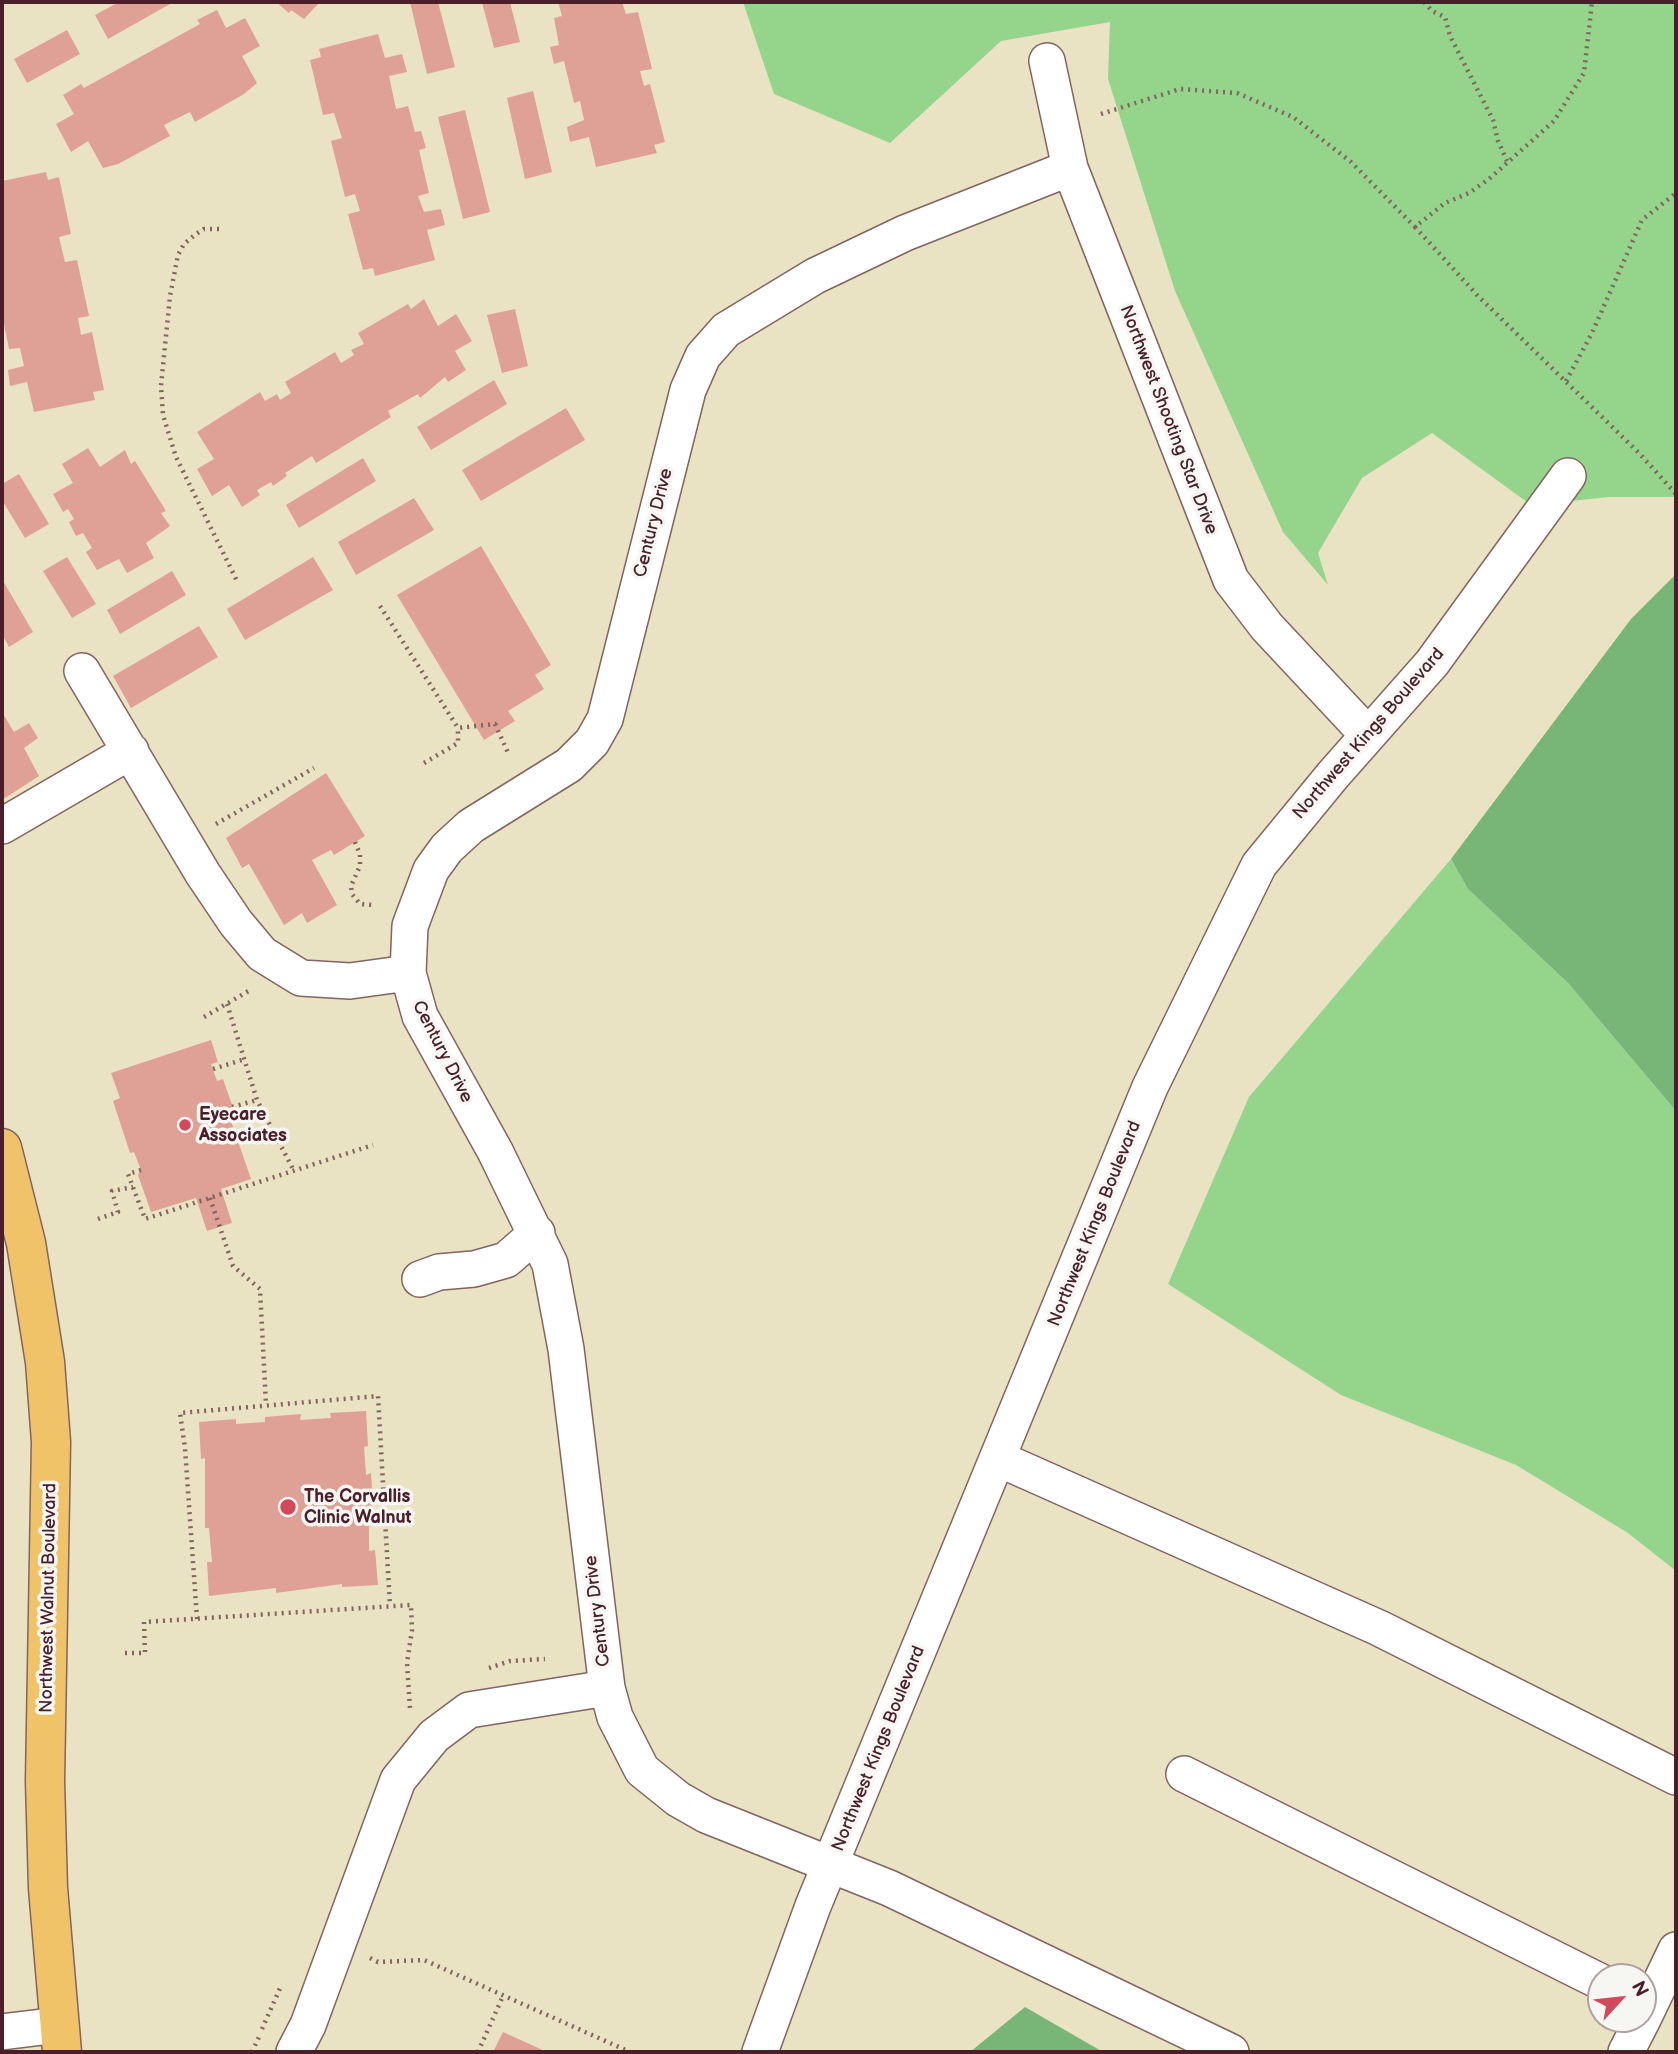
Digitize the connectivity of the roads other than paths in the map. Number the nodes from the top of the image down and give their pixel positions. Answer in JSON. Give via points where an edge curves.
{"nodes":[{"id":1,"x":1047,"y":61,"type":"dead end"},
{"id":2,"x":1070,"y":168,"type":"junction"},
{"id":3,"x":1569,"y":476,"type":"dead end"},
{"id":4,"x":82,"y":671,"type":"dead end"},
{"id":5,"x":1368,"y":735,"type":"junction"},
{"id":6,"x":131,"y":751,"type":"junction"},
{"id":7,"x":2,"y":826,"type":"edge"},
{"id":8,"x":408,"y":973,"type":"junction"},
{"id":9,"x":2,"y":1148,"type":"edge"},
{"id":10,"x":537,"y":1233,"type":"junction"},
{"id":11,"x":421,"y":1279,"type":"dead end"},
{"id":12,"x":999,"y":1459,"type":"junction"},
{"id":13,"x":607,"y":1688,"type":"junction"},
{"id":14,"x":1184,"y":1774,"type":"dead end"},
{"id":15,"x":1676,"y":1777,"type":"edge"},
{"id":16,"x":831,"y":1864,"type":"junction"},
{"id":17,"x":1676,"y":1950,"type":"edge"},
{"id":18,"x":1587,"y":1975,"type":"edge"},
{"id":19,"x":1657,"y":1987,"type":"edge"},
{"id":20,"x":2,"y":2032,"type":"edge"},
{"id":21,"x":1635,"y":2033,"type":"edge"},
{"id":22,"x":60,"y":2039,"type":"edge"},
{"id":23,"x":294,"y":2052,"type":"edge"},
{"id":24,"x":760,"y":2052,"type":"edge"},
{"id":25,"x":1231,"y":2052,"type":"edge"},
{"id":26,"x":1626,"y":2052,"type":"edge"}],
"edges":[{"from":1,"to":2,"type":"street","name":"Northwest Shooting Star Drive"},
{"from":2,"to":5,"type":"street","name":"Northwest Shooting Star Drive","via":[[1231,580],[1267,627]]},
{"from":2,"to":8,"type":"street","name":"Century Drive","via":[[905,233],[815,276],[726,330],[703,356],[688,390],[605,719],[569,765],[471,826],[447,848],[431,870],[413,915]]},
{"from":3,"to":5,"type":"street","name":"Northwest Kings Boulevard","via":[[1432,663]]},
{"from":4,"to":6,"type":"street"},
{"from":5,"to":12,"type":"street","name":"Northwest Kings Boulevard","via":[[1259,865],[1150,1087]]},
{"from":6,"to":7,"type":"street"},
{"from":6,"to":8,"type":"street","via":[[203,874],[262,954],[300,978],[350,981]]},
{"from":8,"to":10,"type":"street","name":"Century Drive","via":[[420,1016]]},
{"from":9,"to":22,"type":"main road","name":"Northwest Walnut Boulevard","via":[[26,1243],[45,1362],[51,1442],[45,1781]]},
{"from":10,"to":11,"type":"street","via":[[506,1260]]},
{"from":10,"to":13,"type":"street","name":"Century Drive","via":[[558,1296]]},
{"from":12,"to":15,"type":"street","via":[[1378,1628]]},
{"from":12,"to":16,"type":"street","name":"Northwest Kings Boulevard"},
{"from":13,"to":16,"type":"street","name":"Century Drive","via":[[626,1742],[655,1783],[706,1815]]},
{"from":13,"to":23,"type":"street","via":[[469,1710],[434,1736],[398,1780]]},
{"from":14,"to":18,"type":"street"},
{"from":16,"to":24,"type":"street","name":"Northwest Kings Boulevard"},
{"from":16,"to":25,"type":"street","name":"Century Drive"},
{"from":17,"to":19,"type":"street"},
{"from":20,"to":22,"type":"street"},
{"from":21,"to":26,"type":"street"}]}
